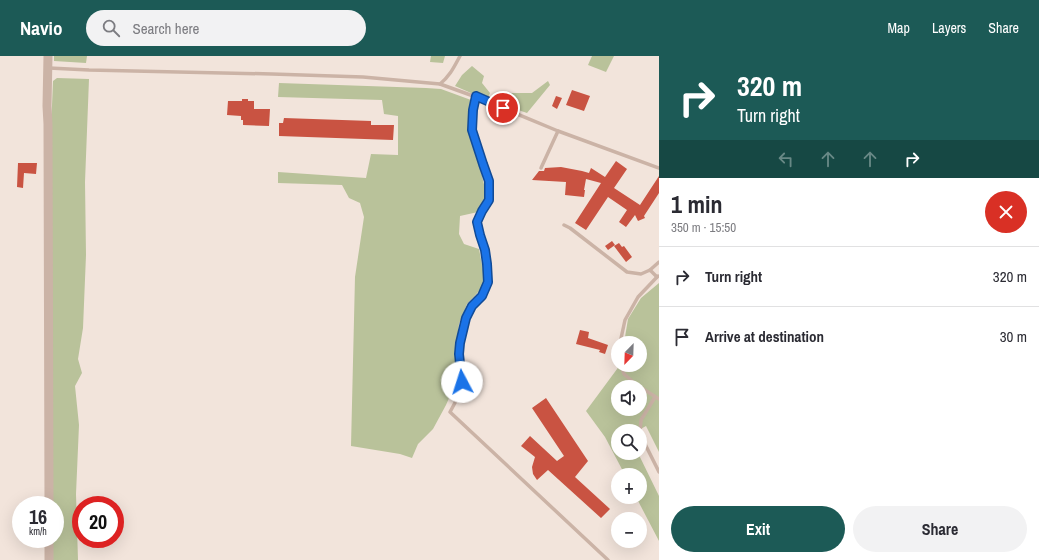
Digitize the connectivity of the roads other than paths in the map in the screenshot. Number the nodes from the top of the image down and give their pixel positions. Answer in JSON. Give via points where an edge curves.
{"nodes":[{"id":1,"x":48,"y":56,"type":"edge"},
{"id":2,"x":460,"y":56,"type":"edge"},
{"id":3,"x":48,"y":68,"type":"junction"},
{"id":4,"x":440,"y":84,"type":"junction"},
{"id":5,"x":476,"y":96,"type":"junction"},
{"id":6,"x":558,"y":131,"type":"junction"},
{"id":7,"x":541,"y":168,"type":"dead end"},
{"id":8,"x":659,"y":168,"type":"edge"},
{"id":9,"x":564,"y":225,"type":"dead end"},
{"id":10,"x":659,"y":262,"type":"edge"},
{"id":11,"x":650,"y":270,"type":"junction"},
{"id":12,"x":658,"y":276,"type":"edge"},
{"id":13,"x":622,"y":336,"type":"edge"},
{"id":14,"x":623,"y":372,"type":"edge"},
{"id":15,"x":631,"y":380,"type":"edge"},
{"id":16,"x":647,"y":392,"type":"edge"},
{"id":17,"x":654,"y":397,"type":"junction"},
{"id":18,"x":659,"y":399,"type":"edge"},
{"id":19,"x":641,"y":424,"type":"edge"},
{"id":20,"x":647,"y":447,"type":"edge"},
{"id":21,"x":659,"y":472,"type":"edge"},
{"id":22,"x":49,"y":496,"type":"edge"},
{"id":23,"x":49,"y":548,"type":"edge"},
{"id":24,"x":49,"y":560,"type":"edge"},
{"id":25,"x":608,"y":560,"type":"edge"}],
"edges":[{"from":1,"to":3,"type":"street"},
{"from":2,"to":4,"type":"lane","via":[[453,70]]},
{"from":3,"to":4,"type":"lane","via":[[364,77]]},
{"from":3,"to":22,"type":"street"},
{"from":4,"to":5,"type":"lane"},
{"from":5,"to":6,"type":"lane"},
{"from":5,"to":25,"type":"lane","via":[[472,130],[489,181],[489,200],[477,222],[485,250],[488,282],[482,296],[472,306],[466,318],[459,354],[462,382],[450,412]]},
{"from":6,"to":7,"type":"lane"},
{"from":6,"to":8,"type":"lane"},
{"from":9,"to":11,"type":"lane","via":[[627,272],[641,274]]},
{"from":10,"to":11,"type":"lane"},
{"from":11,"to":12,"type":"lane"},
{"from":12,"to":13,"type":"lane","via":[[638,297],[625,320]]},
{"from":14,"to":15,"type":"lane"},
{"from":16,"to":17,"type":"lane"},
{"from":17,"to":18,"type":"lane"},
{"from":17,"to":19,"type":"lane"},
{"from":20,"to":21,"type":"lane"},
{"from":23,"to":24,"type":"street"}]}
